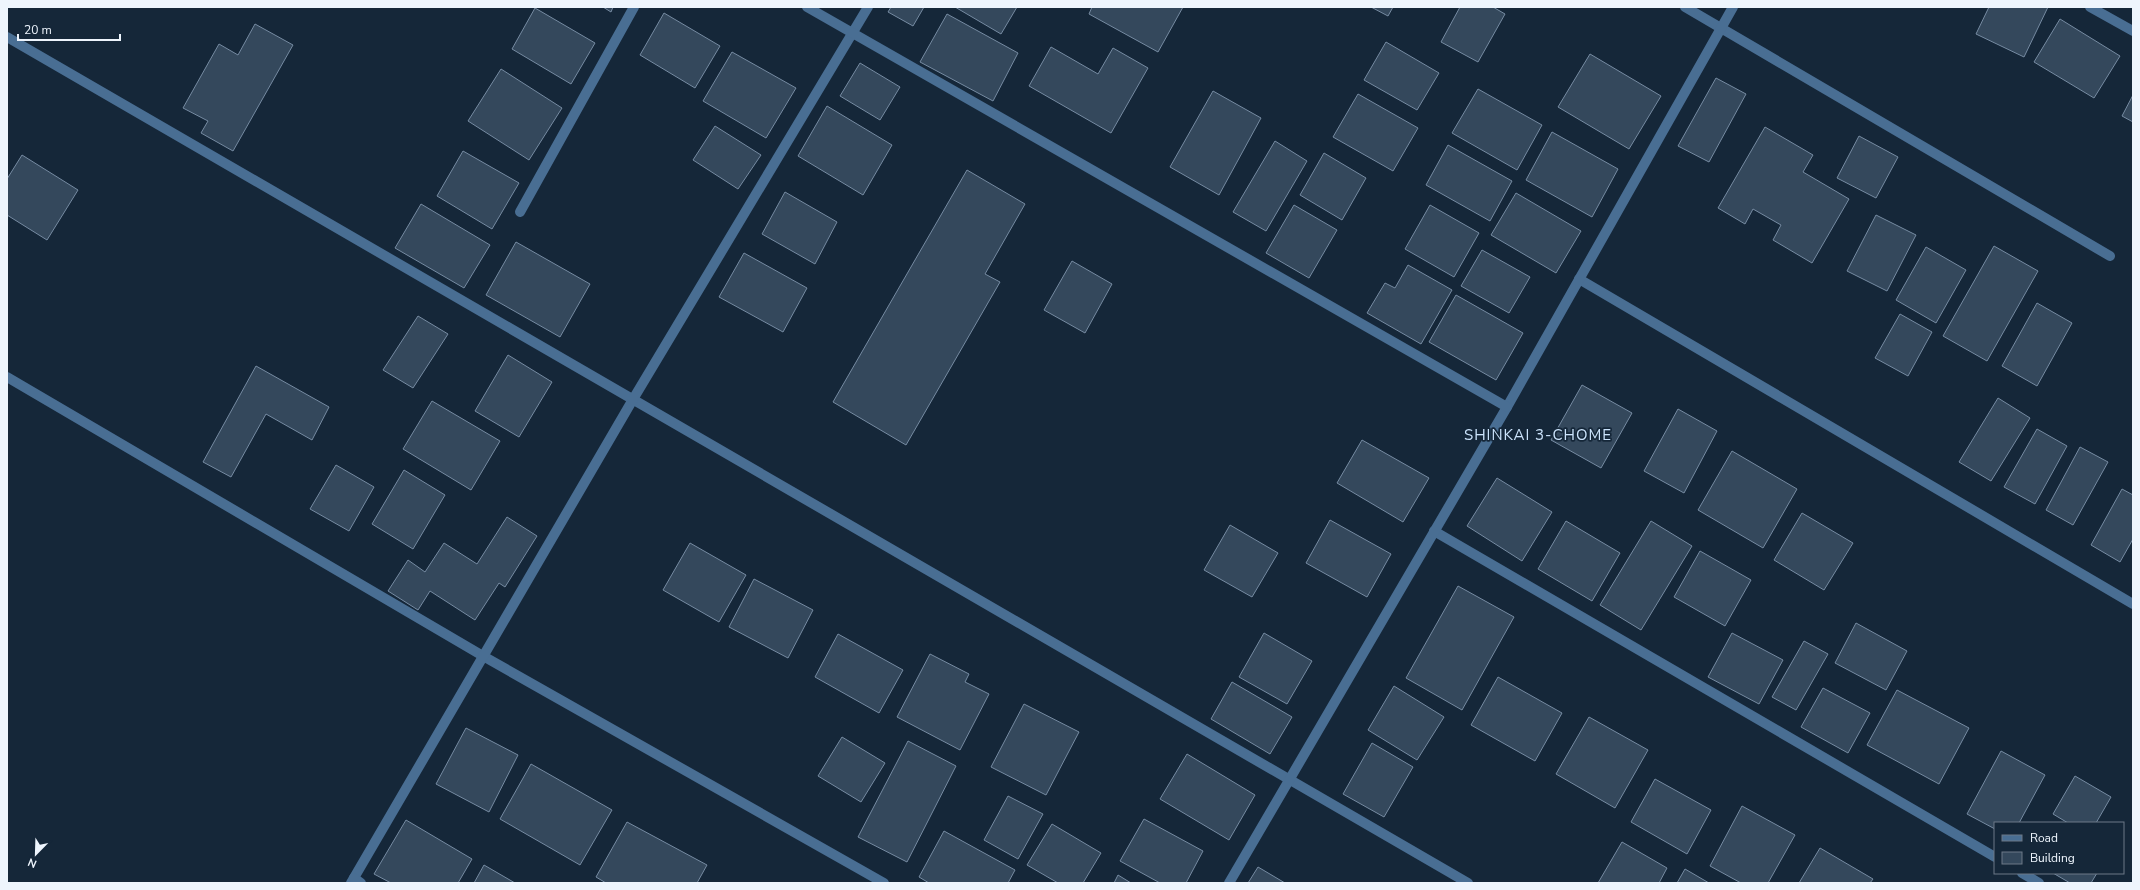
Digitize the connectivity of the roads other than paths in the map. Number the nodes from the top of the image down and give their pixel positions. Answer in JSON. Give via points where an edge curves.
{"nodes":[{"id":1,"x":634,"y":7,"type":"edge"},
{"id":2,"x":807,"y":7,"type":"edge"},
{"id":3,"x":868,"y":7,"type":"edge"},
{"id":4,"x":1685,"y":7,"type":"edge"},
{"id":5,"x":1733,"y":7,"type":"edge"},
{"id":6,"x":2090,"y":7,"type":"edge"},
{"id":7,"x":1721,"y":28,"type":"junction"},
{"id":8,"x":2133,"y":31,"type":"edge"},
{"id":9,"x":853,"y":34,"type":"junction"},
{"id":10,"x":7,"y":38,"type":"edge"},
{"id":11,"x":520,"y":212,"type":"dead end"},
{"id":12,"x":2110,"y":256,"type":"dead end"},
{"id":13,"x":1579,"y":279,"type":"junction"},
{"id":14,"x":7,"y":377,"type":"edge"},
{"id":15,"x":632,"y":401,"type":"junction"},
{"id":16,"x":1507,"y":407,"type":"junction"},
{"id":17,"x":1434,"y":531,"type":"junction"},
{"id":18,"x":2133,"y":604,"type":"edge"},
{"id":19,"x":483,"y":656,"type":"junction"},
{"id":20,"x":1289,"y":779,"type":"junction"},
{"id":21,"x":1994,"y":856,"type":"edge"},
{"id":22,"x":2024,"y":874,"type":"edge"},
{"id":23,"x":355,"y":881,"type":"edge"},
{"id":24,"x":884,"y":883,"type":"edge"},
{"id":25,"x":1229,"y":883,"type":"edge"},
{"id":26,"x":1468,"y":883,"type":"edge"},
{"id":27,"x":2039,"y":883,"type":"edge"}],
"edges":[{"from":1,"to":11,"type":"street"},
{"from":2,"to":9,"type":"street"},
{"from":3,"to":9,"type":"street"},
{"from":4,"to":7,"type":"street"},
{"from":5,"to":7,"type":"street"},
{"from":6,"to":8,"type":"street"},
{"from":7,"to":12,"type":"street"},
{"from":7,"to":13,"type":"street"},
{"from":9,"to":15,"type":"street"},
{"from":9,"to":16,"type":"street"},
{"from":10,"to":15,"type":"street"},
{"from":13,"to":16,"type":"street"},
{"from":13,"to":18,"type":"street"},
{"from":14,"to":19,"type":"street"},
{"from":15,"to":19,"type":"street"},
{"from":15,"to":20,"type":"street"},
{"from":16,"to":17,"type":"street"},
{"from":17,"to":20,"type":"street"},
{"from":17,"to":21,"type":"street"},
{"from":19,"to":23,"type":"street"},
{"from":19,"to":24,"type":"street"},
{"from":20,"to":25,"type":"street"},
{"from":20,"to":26,"type":"street"},
{"from":22,"to":27,"type":"street"}]}
